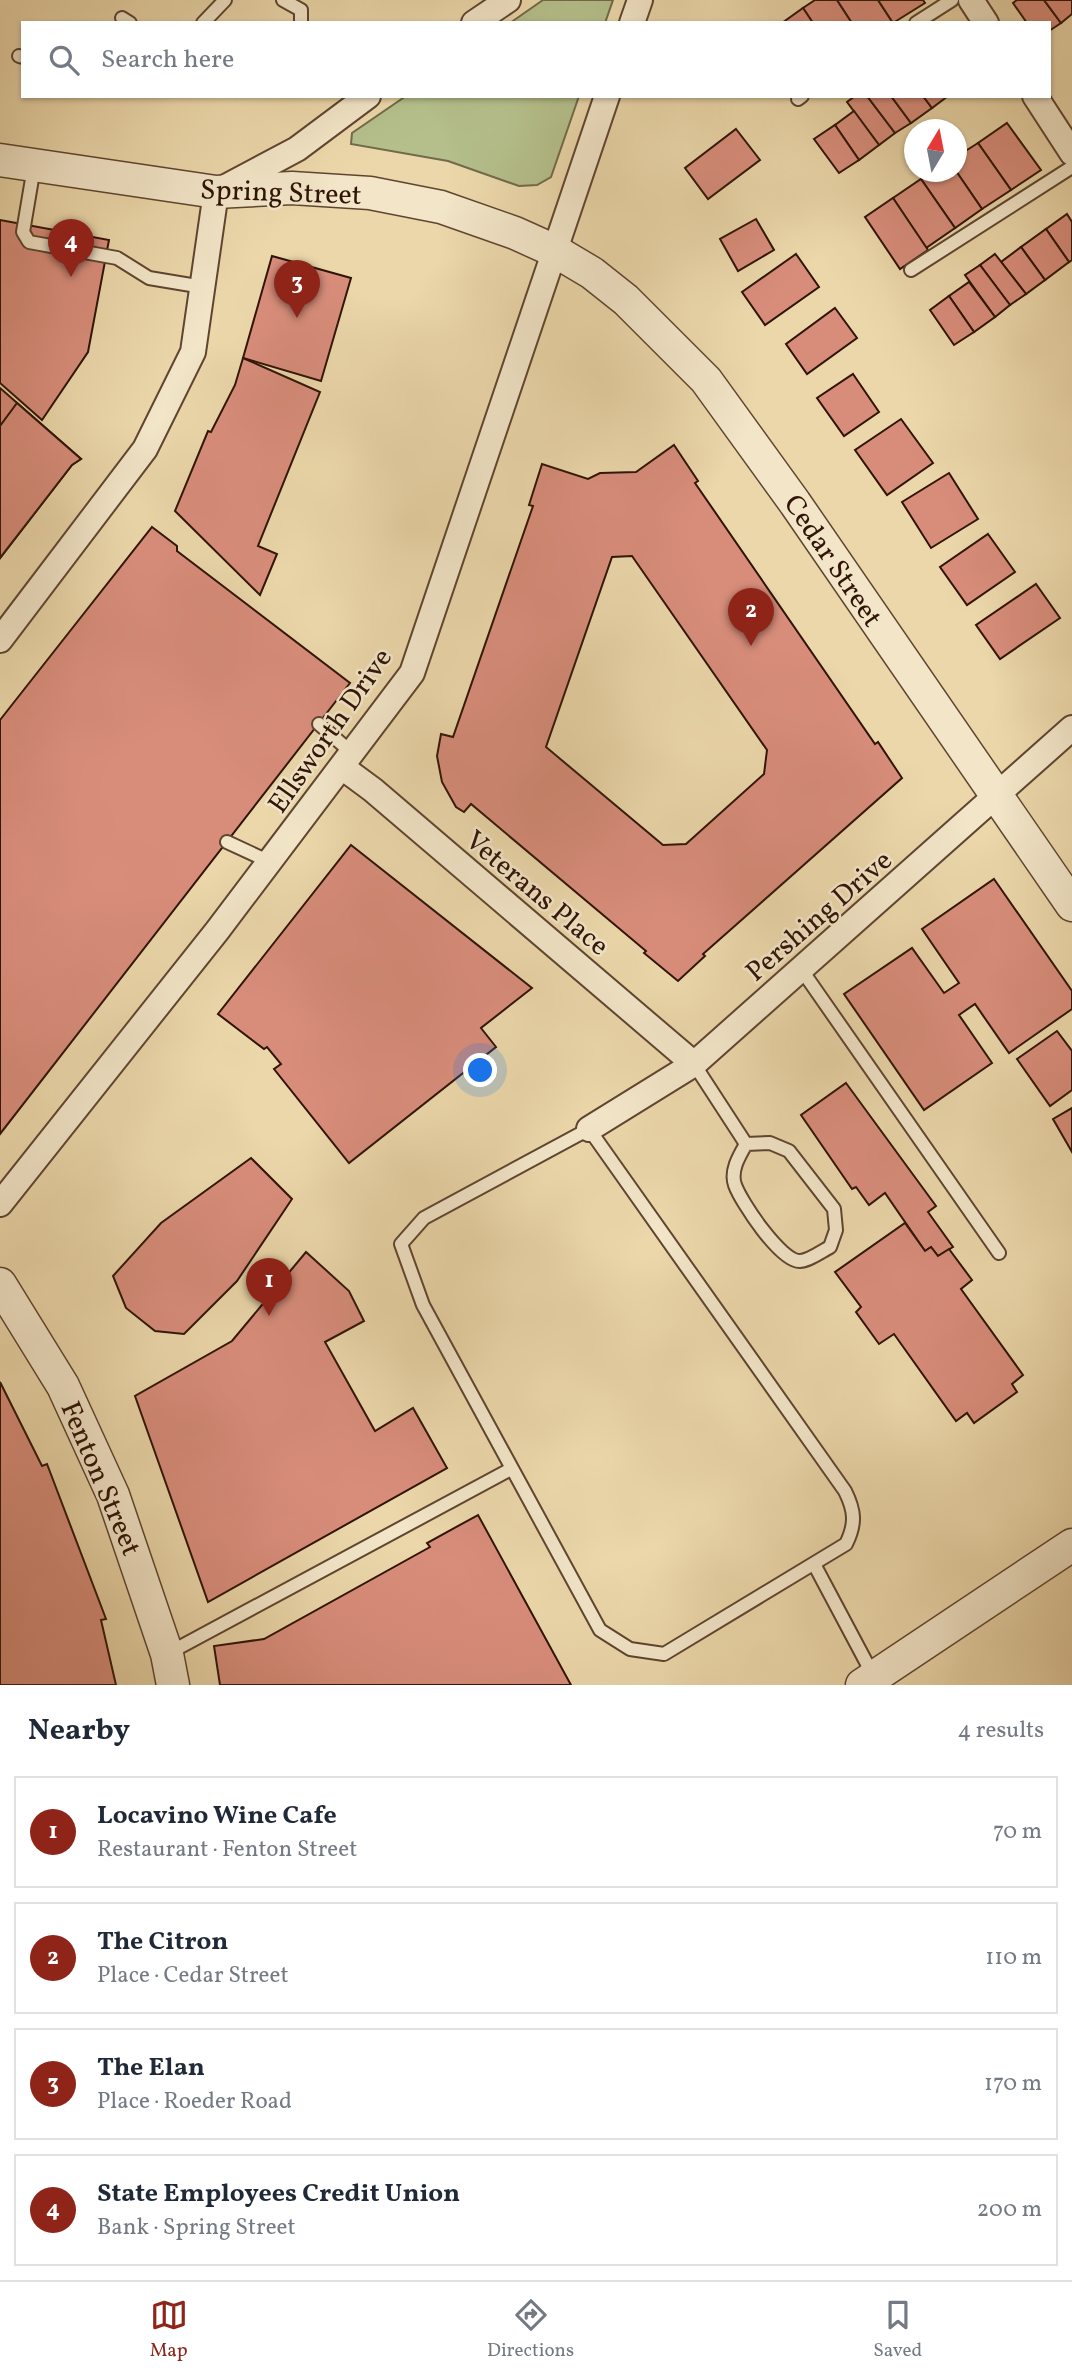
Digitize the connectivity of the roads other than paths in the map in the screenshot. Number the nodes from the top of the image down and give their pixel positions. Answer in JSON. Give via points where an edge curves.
{"nodes":[{"id":1,"x":225,"y":0,"type":"edge"},
{"id":2,"x":283,"y":0,"type":"edge"},
{"id":3,"x":508,"y":0,"type":"edge"},
{"id":4,"x":640,"y":0,"type":"edge"},
{"id":5,"x":952,"y":0,"type":"edge"},
{"id":6,"x":971,"y":0,"type":"edge"},
{"id":7,"x":205,"y":21,"type":"edge"},
{"id":8,"x":301,"y":21,"type":"edge"},
{"id":9,"x":477,"y":21,"type":"edge"},
{"id":10,"x":633,"y":21,"type":"edge"},
{"id":11,"x":919,"y":21,"type":"edge"},
{"id":12,"x":985,"y":21,"type":"edge"},
{"id":13,"x":365,"y":98,"type":"edge"},
{"id":14,"x":606,"y":98,"type":"edge"},
{"id":15,"x":1036,"y":98,"type":"edge"},
{"id":16,"x":1072,"y":153,"type":"edge"},
{"id":17,"x":0,"y":160,"type":"edge"},
{"id":18,"x":34,"y":167,"type":"junction"},
{"id":19,"x":1072,"y":167,"type":"edge"},
{"id":20,"x":216,"y":192,"type":"junction"},
{"id":21,"x":555,"y":251,"type":"junction"},
{"id":22,"x":911,"y":270,"type":"dead end"},
{"id":23,"x":203,"y":287,"type":"junction"},
{"id":24,"x":0,"y":640,"type":"edge"},
{"id":25,"x":319,"y":724,"type":"dead end"},
{"id":26,"x":1072,"y":728,"type":"edge"},
{"id":27,"x":347,"y":760,"type":"junction"},
{"id":28,"x":996,"y":797,"type":"junction"},
{"id":29,"x":227,"y":842,"type":"dead end"},
{"id":30,"x":270,"y":862,"type":"junction"},
{"id":31,"x":1072,"y":905,"type":"edge"},
{"id":32,"x":801,"y":969,"type":"junction"},
{"id":33,"x":694,"y":1064,"type":"junction"},
{"id":34,"x":589,"y":1129,"type":"junction"},
{"id":35,"x":746,"y":1144,"type":"junction"},
{"id":36,"x":0,"y":1204,"type":"edge"},
{"id":37,"x":999,"y":1253,"type":"dead end"},
{"id":38,"x":0,"y":1284,"type":"edge"},
{"id":39,"x":511,"y":1469,"type":"junction"},
{"id":40,"x":1072,"y":1545,"type":"edge"},
{"id":41,"x":814,"y":1564,"type":"junction"},
{"id":42,"x":167,"y":1654,"type":"junction"},
{"id":43,"x":868,"y":1681,"type":"edge"},
{"id":44,"x":173,"y":1685,"type":"edge"}],
"edges":[{"from":1,"to":7,"type":"lane"},
{"from":2,"to":8,"type":"lane","via":[[302,10]]},
{"from":3,"to":9,"type":"street"},
{"from":4,"to":10,"type":"street"},
{"from":5,"to":11,"type":"lane"},
{"from":6,"to":12,"type":"street"},
{"from":13,"to":20,"type":"street","via":[[297,149]]},
{"from":14,"to":21,"type":"street","name":"Ellsworth Drive"},
{"from":15,"to":16,"type":"street"},
{"from":17,"to":18,"type":"street","name":"Spring Street"},
{"from":18,"to":20,"type":"street","name":"Spring Street"},
{"from":18,"to":23,"type":"lane","via":[[23,232],[29,242],[117,258],[149,278]]},
{"from":19,"to":22,"type":"lane"},
{"from":20,"to":21,"type":"street","name":"Spring Street","via":[[292,188],[370,193],[441,207]]},
{"from":20,"to":23,"type":"street"},
{"from":21,"to":27,"type":"street","name":"Ellsworth Drive","via":[[412,673]]},
{"from":21,"to":28,"type":"street","name":"Cedar Street","via":[[626,300],[706,380]]},
{"from":23,"to":24,"type":"street","via":[[193,352],[145,449]]},
{"from":25,"to":27,"type":"lane"},
{"from":26,"to":28,"type":"street","name":"Pershing Drive"},
{"from":27,"to":30,"type":"street","name":"Ellsworth Drive"},
{"from":27,"to":33,"type":"street","name":"Veterans Place","via":[[373,790]]},
{"from":28,"to":31,"type":"street","name":"Cedar Street"},
{"from":28,"to":32,"type":"street","name":"Pershing Drive"},
{"from":29,"to":30,"type":"lane"},
{"from":30,"to":36,"type":"street","name":"Ellsworth Drive"},
{"from":32,"to":33,"type":"street","name":"Pershing Drive"},
{"from":32,"to":37,"type":"lane"},
{"from":33,"to":34,"type":"street","name":"Pershing Drive"},
{"from":33,"to":35,"type":"lane"},
{"from":34,"to":39,"type":"lane","via":[[424,1218],[401,1244],[423,1305]]},
{"from":34,"to":41,"type":"lane","via":[[845,1491],[853,1508],[854,1528],[846,1544]]},
{"from":35,"to":35,"type":"lane","via":[[735,1164],[735,1184],[772,1243],[790,1259],[801,1261],[830,1247],[836,1230],[834,1209],[789,1151],[770,1143]]},
{"from":38,"to":42,"type":"street","name":"Fenton Street","via":[[63,1386],[113,1495]]},
{"from":39,"to":41,"type":"lane","via":[[600,1630],[630,1649],[664,1654]]},
{"from":39,"to":42,"type":"lane"},
{"from":40,"to":43,"type":"street"},
{"from":41,"to":43,"type":"lane"},
{"from":42,"to":44,"type":"street","name":"Fenton Street"}]}
